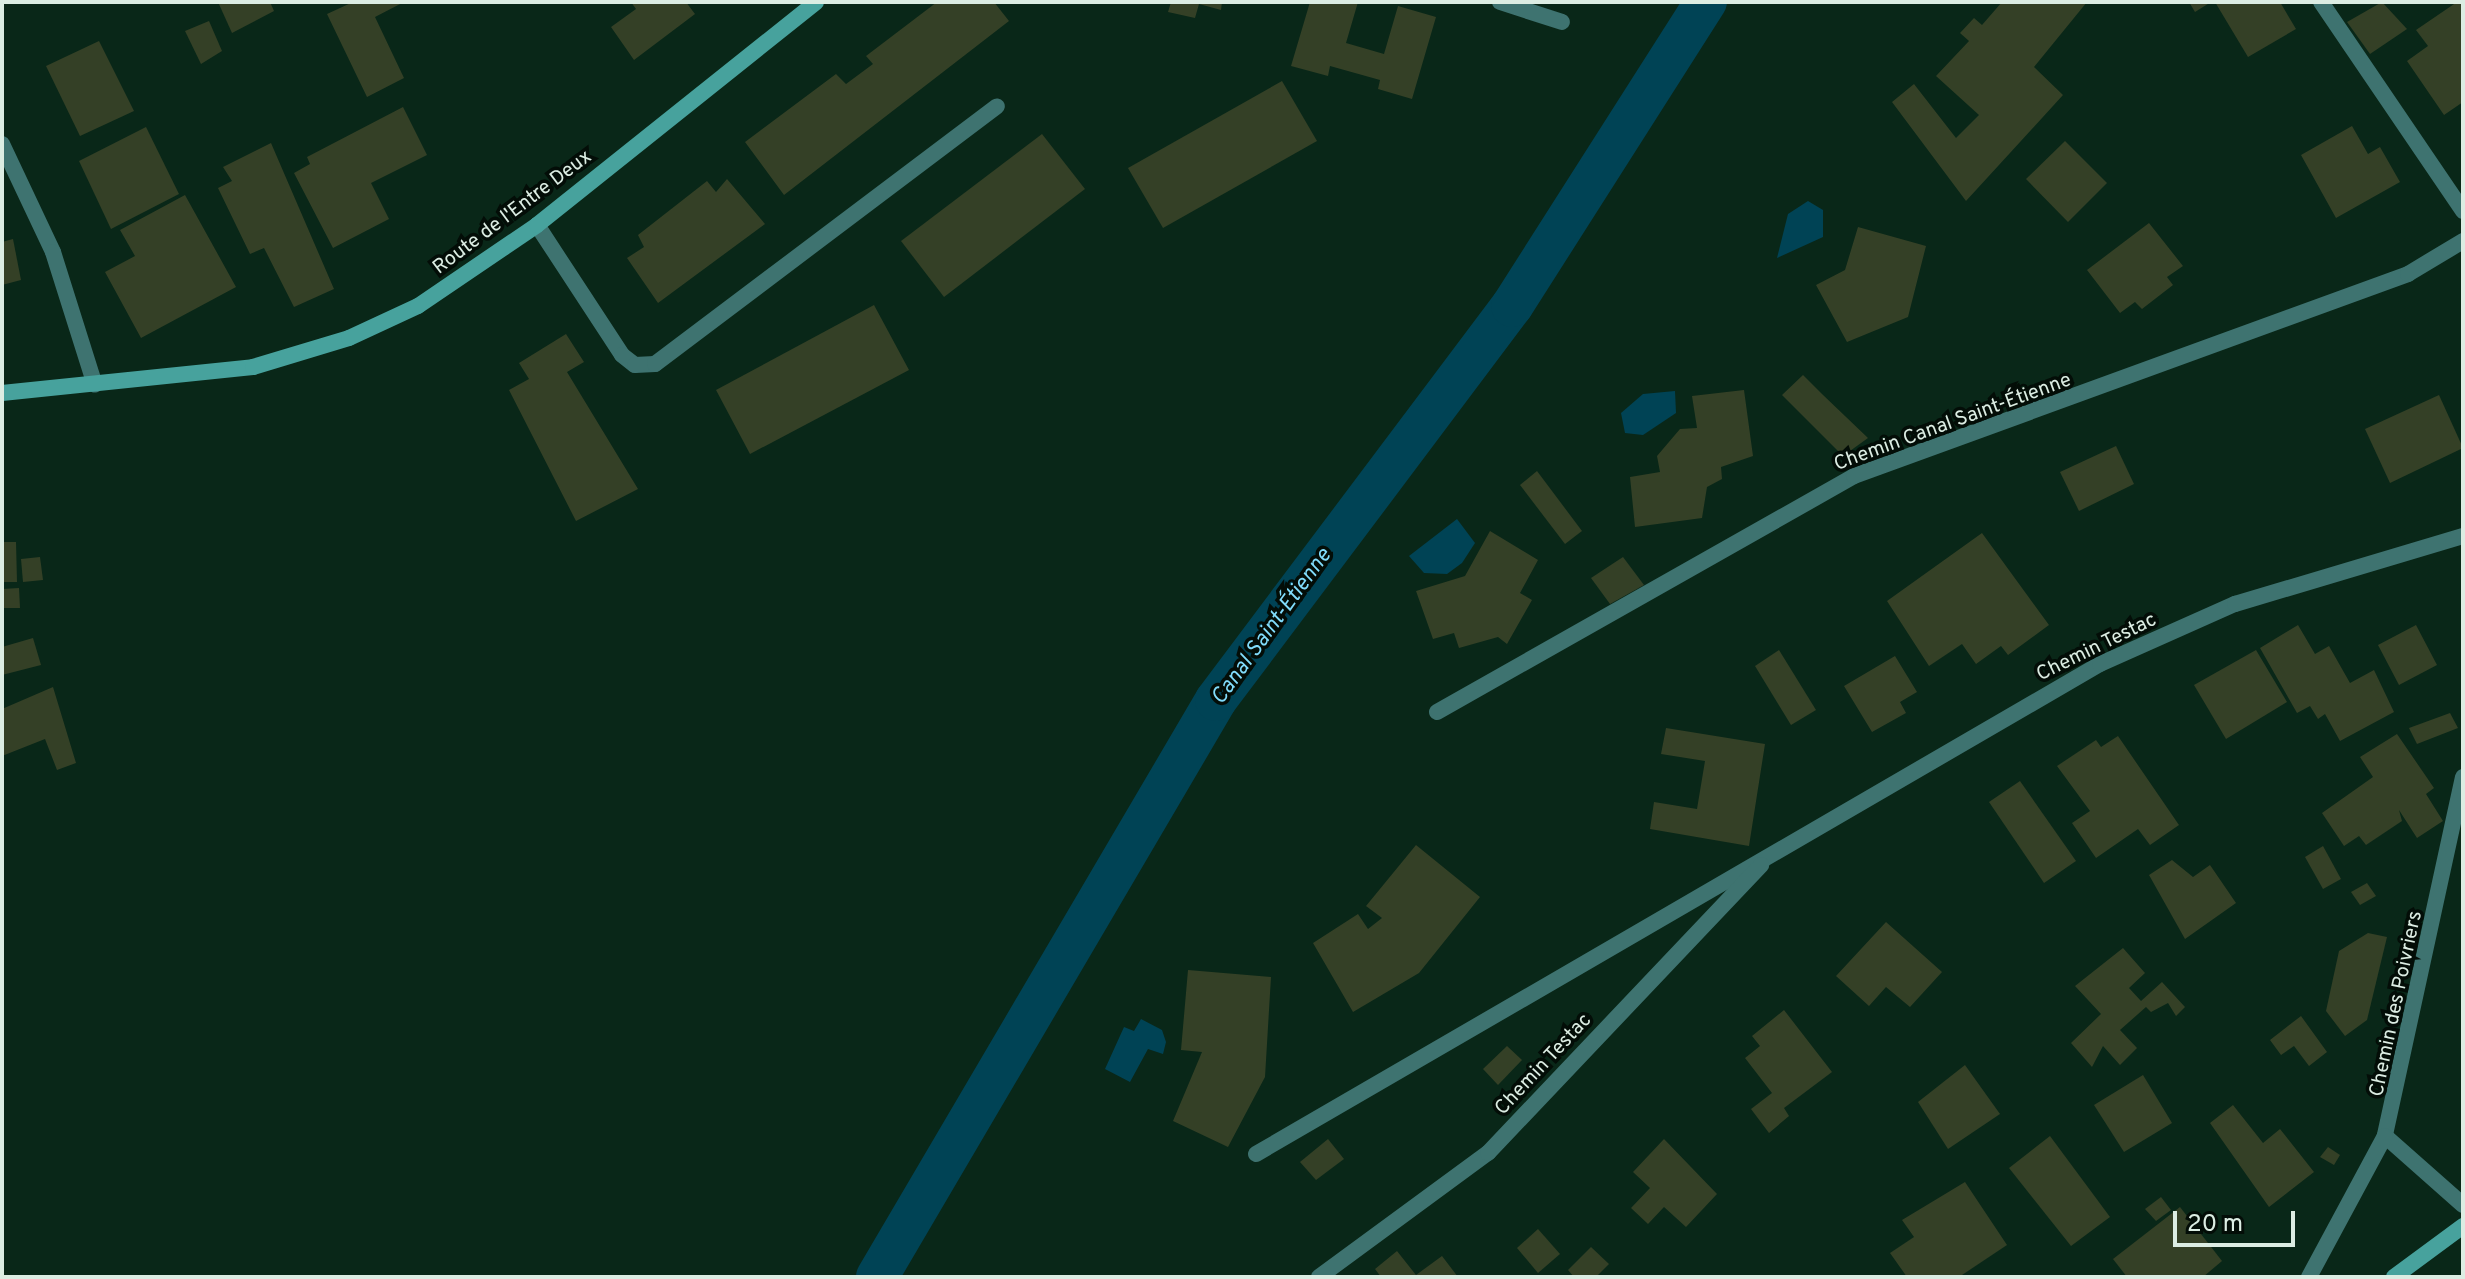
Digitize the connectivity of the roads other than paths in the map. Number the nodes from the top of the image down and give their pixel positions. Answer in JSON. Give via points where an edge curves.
{"nodes":[{"id":1,"x":816,"y":2,"type":"edge"},
{"id":2,"x":1500,"y":2,"type":"edge"},
{"id":3,"x":2321,"y":2,"type":"edge"},
{"id":4,"x":1562,"y":22,"type":"dead end"},
{"id":5,"x":997,"y":106,"type":"dead end"},
{"id":6,"x":2,"y":144,"type":"edge"},
{"id":7,"x":2463,"y":211,"type":"edge"},
{"id":8,"x":537,"y":225,"type":"junction"},
{"id":9,"x":2463,"y":241,"type":"edge"},
{"id":10,"x":95,"y":385,"type":"junction"},
{"id":11,"x":2,"y":393,"type":"edge"},
{"id":12,"x":2463,"y":536,"type":"edge"},
{"id":13,"x":1437,"y":712,"type":"dead end"},
{"id":14,"x":2463,"y":777,"type":"edge"},
{"id":15,"x":1773,"y":852,"type":"junction"},
{"id":16,"x":2385,"y":1136,"type":"junction"},
{"id":17,"x":1256,"y":1154,"type":"dead end"},
{"id":18,"x":2463,"y":1205,"type":"edge"},
{"id":19,"x":2463,"y":1226,"type":"edge"},
{"id":20,"x":1319,"y":1277,"type":"edge"},
{"id":21,"x":2309,"y":1277,"type":"edge"},
{"id":22,"x":2394,"y":1277,"type":"edge"}],
"edges":[{"from":1,"to":8,"type":"main road","name":"Route de l'Entre Deux"},
{"from":2,"to":4,"type":"street"},
{"from":3,"to":7,"type":"street"},
{"from":5,"to":8,"type":"street","via":[[655,364],[635,365],[622,355]]},
{"from":6,"to":10,"type":"street","via":[[53,252]]},
{"from":8,"to":10,"type":"main road","name":"Route de l'Entre Deux","via":[[430,298],[349,338],[253,367]]},
{"from":9,"to":13,"type":"street","name":"Chemin Canal Saint-Étienne","via":[[2408,274],[1854,476]]},
{"from":10,"to":11,"type":"main road","name":"Route de l'Entre Deux"},
{"from":12,"to":15,"type":"street","name":"Chemin Testac","via":[[2235,604],[2100,664]]},
{"from":14,"to":16,"type":"street","name":"Chemin des Poivriers"},
{"from":15,"to":17,"type":"street","name":"Chemin Testac"},
{"from":15,"to":20,"type":"street","name":"Chemin Testac","via":[[1488,1153]]},
{"from":16,"to":18,"type":"street"},
{"from":16,"to":21,"type":"street","name":"Chemin des Poivriers"},
{"from":19,"to":22,"type":"main road"}]}
